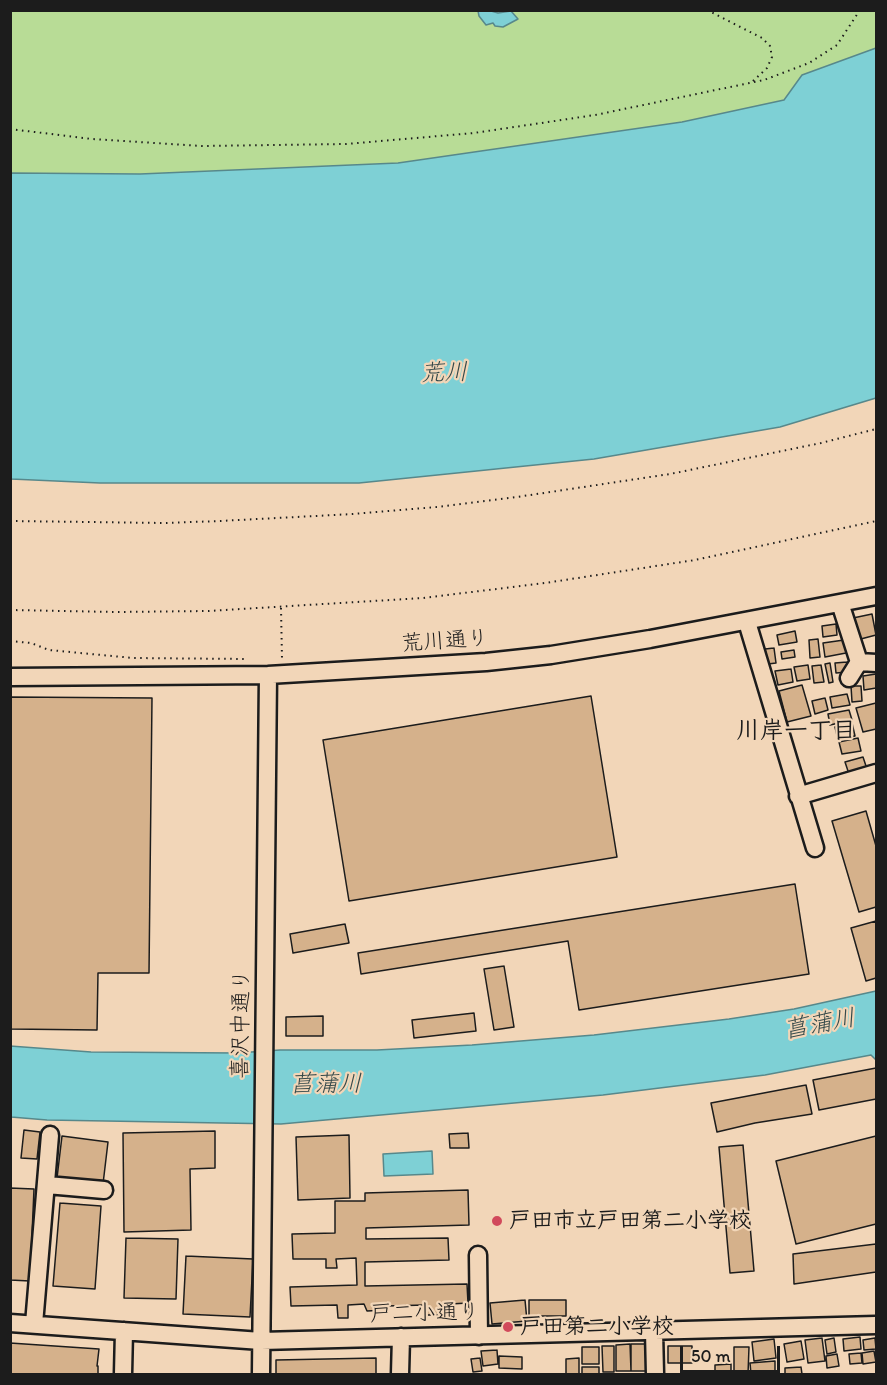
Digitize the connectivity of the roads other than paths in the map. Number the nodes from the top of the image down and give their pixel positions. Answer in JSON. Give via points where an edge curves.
{"nodes":[{"id":1,"x":876,"y":596,"type":"edge"},
{"id":2,"x":840,"y":603,"type":"junction"},
{"id":3,"x":747,"y":622,"type":"junction"},
{"id":4,"x":859,"y":662,"type":"junction"},
{"id":5,"x":876,"y":663,"type":"edge"},
{"id":6,"x":275,"y":674,"type":"junction"},
{"id":7,"x":10,"y":677,"type":"edge"},
{"id":8,"x":849,"y":678,"type":"dead end"},
{"id":9,"x":876,"y":773,"type":"edge"},
{"id":10,"x":798,"y":796,"type":"junction"},
{"id":11,"x":815,"y":848,"type":"dead end"},
{"id":12,"x":50,"y":1135,"type":"dead end"},
{"id":13,"x":47,"y":1185,"type":"junction"},
{"id":14,"x":104,"y":1190,"type":"dead end"},
{"id":15,"x":478,"y":1255,"type":"dead end"},
{"id":16,"x":10,"y":1323,"type":"edge"},
{"id":17,"x":34,"y":1324,"type":"junction"},
{"id":18,"x":876,"y":1325,"type":"edge"},
{"id":19,"x":124,"y":1331,"type":"junction"},
{"id":20,"x":654,"y":1331,"type":"junction"},
{"id":21,"x":479,"y":1336,"type":"junction"},
{"id":22,"x":401,"y":1337,"type":"junction"},
{"id":23,"x":261,"y":1341,"type":"junction"},
{"id":24,"x":123,"y":1374,"type":"edge"},
{"id":25,"x":261,"y":1374,"type":"edge"},
{"id":26,"x":400,"y":1374,"type":"edge"},
{"id":27,"x":655,"y":1374,"type":"edge"}],
"edges":[{"from":1,"to":2,"type":"street","name":"荒川通り"},
{"from":2,"to":3,"type":"street","name":"荒川通り"},
{"from":2,"to":4,"type":"street"},
{"from":3,"to":6,"type":"street","name":"荒川通り","via":[[508,660]]},
{"from":3,"to":10,"type":"street"},
{"from":4,"to":5,"type":"street"},
{"from":4,"to":8,"type":"street"},
{"from":6,"to":7,"type":"street","name":"荒川通り"},
{"from":6,"to":23,"type":"street","name":"喜沢中通り","via":[[262,1133]]},
{"from":9,"to":10,"type":"street"},
{"from":10,"to":11,"type":"street"},
{"from":12,"to":13,"type":"street"},
{"from":13,"to":14,"type":"street"},
{"from":13,"to":17,"type":"street"},
{"from":15,"to":21,"type":"street"},
{"from":16,"to":17,"type":"street","name":"戸二小通り"},
{"from":17,"to":19,"type":"street","name":"戸二小通り"},
{"from":18,"to":20,"type":"street","name":"戸二小通り"},
{"from":19,"to":23,"type":"street","name":"戸二小通り"},
{"from":19,"to":24,"type":"street"},
{"from":20,"to":21,"type":"street","name":"戸二小通り"},
{"from":20,"to":27,"type":"street"},
{"from":21,"to":22,"type":"street","name":"戸二小通り"},
{"from":22,"to":23,"type":"street","name":"戸二小通り"},
{"from":22,"to":26,"type":"street"},
{"from":23,"to":25,"type":"street","name":"喜沢中通り"}]}
